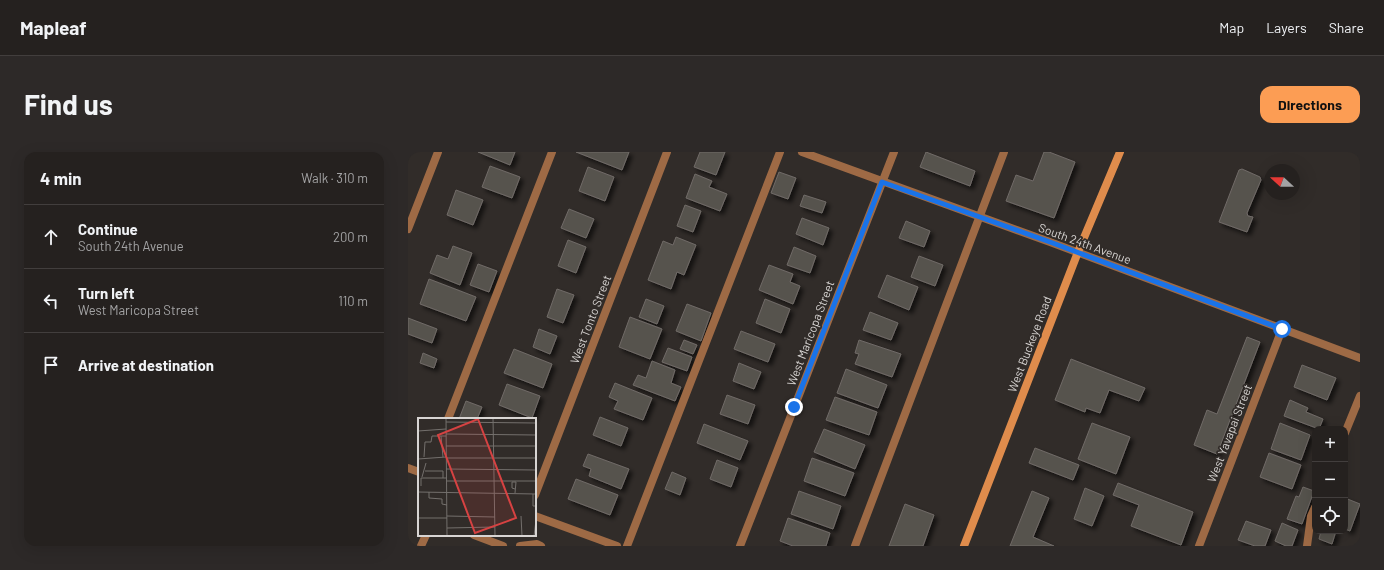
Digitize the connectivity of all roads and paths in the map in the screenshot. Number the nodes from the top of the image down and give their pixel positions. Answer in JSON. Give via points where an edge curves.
{"nodes":[{"id":1,"x":438,"y":152,"type":"edge"},
{"id":2,"x":552,"y":152,"type":"edge"},
{"id":3,"x":667,"y":152,"type":"edge"},
{"id":4,"x":780,"y":152,"type":"edge"},
{"id":5,"x":802,"y":152,"type":"edge"},
{"id":6,"x":894,"y":152,"type":"edge"},
{"id":7,"x":1004,"y":152,"type":"edge"},
{"id":8,"x":1120,"y":152,"type":"edge"},
{"id":9,"x":882,"y":182,"type":"junction"},
{"id":10,"x":979,"y":217,"type":"junction"},
{"id":11,"x":408,"y":229,"type":"edge"},
{"id":12,"x":1078,"y":252,"type":"junction"},
{"id":13,"x":1282,"y":329,"type":"junction"},
{"id":14,"x":1360,"y":358,"type":"edge"},
{"id":15,"x":1360,"y":396,"type":"edge"},
{"id":16,"x":448,"y":418,"type":"edge"},
{"id":17,"x":1348,"y":426,"type":"edge"},
{"id":18,"x":408,"y":468,"type":"edge"},
{"id":19,"x":418,"y":472,"type":"edge"},
{"id":20,"x":536,"y":491,"type":"edge"},
{"id":21,"x":1312,"y":514,"type":"edge"},
{"id":22,"x":536,"y":516,"type":"edge"},
{"id":23,"x":426,"y":536,"type":"edge"},
{"id":24,"x":477,"y":536,"type":"edge"},
{"id":25,"x":421,"y":546,"type":"edge"},
{"id":26,"x":503,"y":546,"type":"edge"},
{"id":27,"x":520,"y":546,"type":"edge"},
{"id":28,"x":541,"y":546,"type":"edge"},
{"id":29,"x":617,"y":546,"type":"edge"},
{"id":30,"x":627,"y":546,"type":"edge"},
{"id":31,"x":740,"y":546,"type":"edge"},
{"id":32,"x":855,"y":546,"type":"edge"},
{"id":33,"x":964,"y":546,"type":"edge"},
{"id":34,"x":1199,"y":546,"type":"edge"},
{"id":35,"x":1307,"y":546,"type":"edge"}],
"edges":[{"from":1,"to":11,"type":"street"},
{"from":2,"to":16,"type":"street"},
{"from":3,"to":20,"type":"street","name":"West Tonto Street"},
{"from":4,"to":30,"type":"street"},
{"from":5,"to":9,"type":"street","name":"South 24th Avenue"},
{"from":6,"to":9,"type":"street","name":"West Maricopa Street"},
{"from":7,"to":10,"type":"street"},
{"from":8,"to":12,"type":"main road","name":"West Buckeye Road"},
{"from":9,"to":10,"type":"street","name":"South 24th Avenue"},
{"from":9,"to":31,"type":"street","name":"West Maricopa Street"},
{"from":10,"to":12,"type":"street","name":"South 24th Avenue"},
{"from":10,"to":32,"type":"street"},
{"from":12,"to":13,"type":"street","name":"South 24th Avenue"},
{"from":12,"to":33,"type":"main road","name":"West Buckeye Road"},
{"from":13,"to":14,"type":"street","name":"South 24th Avenue"},
{"from":13,"to":34,"type":"street","name":"West Yavapai Street"},
{"from":15,"to":17,"type":"street"},
{"from":18,"to":19,"type":"street"},
{"from":21,"to":35,"type":"street"},
{"from":22,"to":29,"type":"street"},
{"from":23,"to":25,"type":"street"},
{"from":24,"to":26,"type":"street"},
{"from":27,"to":28,"type":"street"}]}
